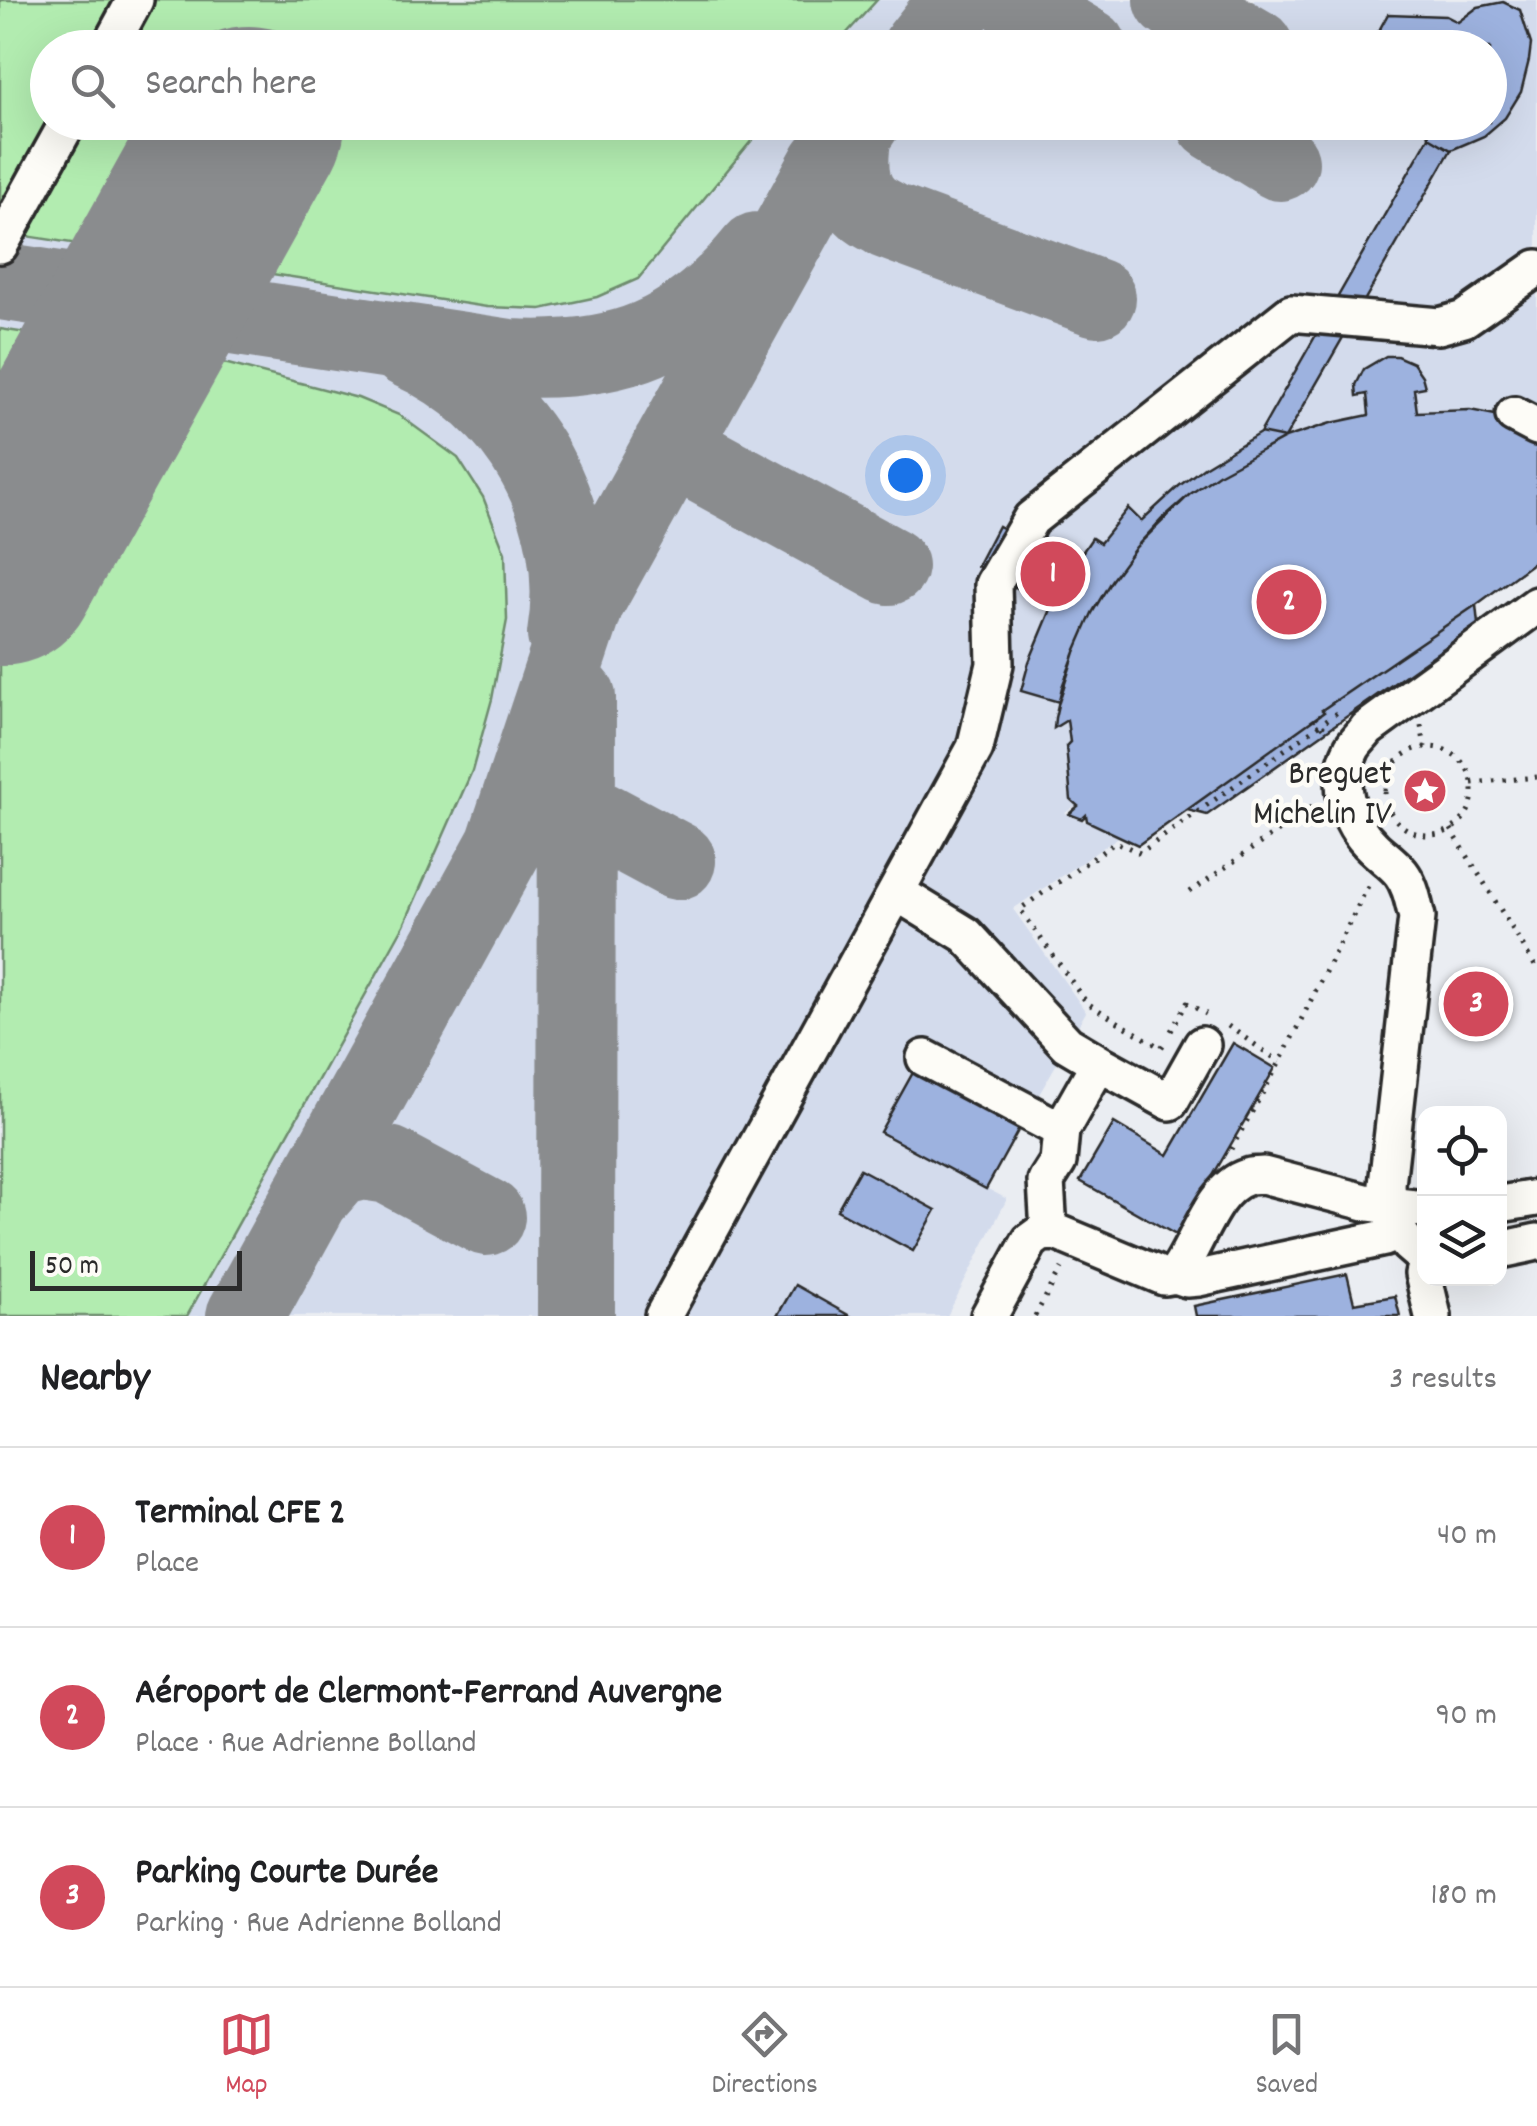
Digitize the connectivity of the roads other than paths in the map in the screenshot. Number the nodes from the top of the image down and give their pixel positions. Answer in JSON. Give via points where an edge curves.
{"nodes":[{"id":1,"x":136,"y":0,"type":"edge"},
{"id":2,"x":119,"y":30,"type":"edge"},
{"id":3,"x":58,"y":140,"type":"edge"},
{"id":4,"x":0,"y":245,"type":"edge"},
{"id":5,"x":1537,"y":268,"type":"edge"},
{"id":6,"x":1537,"y":605,"type":"edge"},
{"id":7,"x":896,"y":892,"type":"junction"},
{"id":8,"x":1202,"y":1045,"type":"dead end"},
{"id":9,"x":926,"y":1058,"type":"dead end"},
{"id":10,"x":1099,"y":1063,"type":"junction"},
{"id":11,"x":1061,"y":1130,"type":"junction"},
{"id":12,"x":1537,"y":1198,"type":"edge"},
{"id":13,"x":1507,"y":1203,"type":"edge"},
{"id":14,"x":1403,"y":1213,"type":"edge"},
{"id":15,"x":1537,"y":1242,"type":"edge"},
{"id":16,"x":1057,"y":1247,"type":"junction"},
{"id":17,"x":1507,"y":1248,"type":"edge"},
{"id":18,"x":1417,"y":1252,"type":"edge"},
{"id":19,"x":1175,"y":1275,"type":"junction"},
{"id":20,"x":1426,"y":1286,"type":"edge"},
{"id":21,"x":663,"y":1316,"type":"edge"},
{"id":22,"x":988,"y":1316,"type":"edge"},
{"id":23,"x":1433,"y":1316,"type":"edge"}],
"edges":[{"from":1,"to":2,"type":"street"},
{"from":3,"to":4,"type":"street"},
{"from":5,"to":7,"type":"street","via":[[1464,319],[1439,326],[1291,314],[1031,519],[993,584],[995,664],[975,748]]},
{"from":6,"to":14,"type":"street","via":[[1367,730],[1352,748],[1345,776],[1355,826],[1402,874],[1417,916],[1386,1185]]},
{"from":7,"to":10,"type":"street","via":[[966,936],[1067,1044]]},
{"from":7,"to":21,"type":"street"},
{"from":8,"to":10,"type":"street","via":[[1170,1102]]},
{"from":9,"to":11,"type":"street"},
{"from":10,"to":11,"type":"street"},
{"from":11,"to":16,"type":"street","via":[[1058,1162],[1046,1181]]},
{"from":12,"to":13,"type":"street"},
{"from":14,"to":18,"type":"street"},
{"from":14,"to":19,"type":"street","via":[[1384,1238],[1188,1280]]},
{"from":14,"to":19,"type":"street","via":[[1247,1177],[1218,1198]]},
{"from":15,"to":17,"type":"street"},
{"from":16,"to":19,"type":"street","via":[[1056,1232],[1164,1278]]},
{"from":16,"to":22,"type":"street","via":[[1041,1233],[1030,1242]]},
{"from":20,"to":23,"type":"street"}]}
